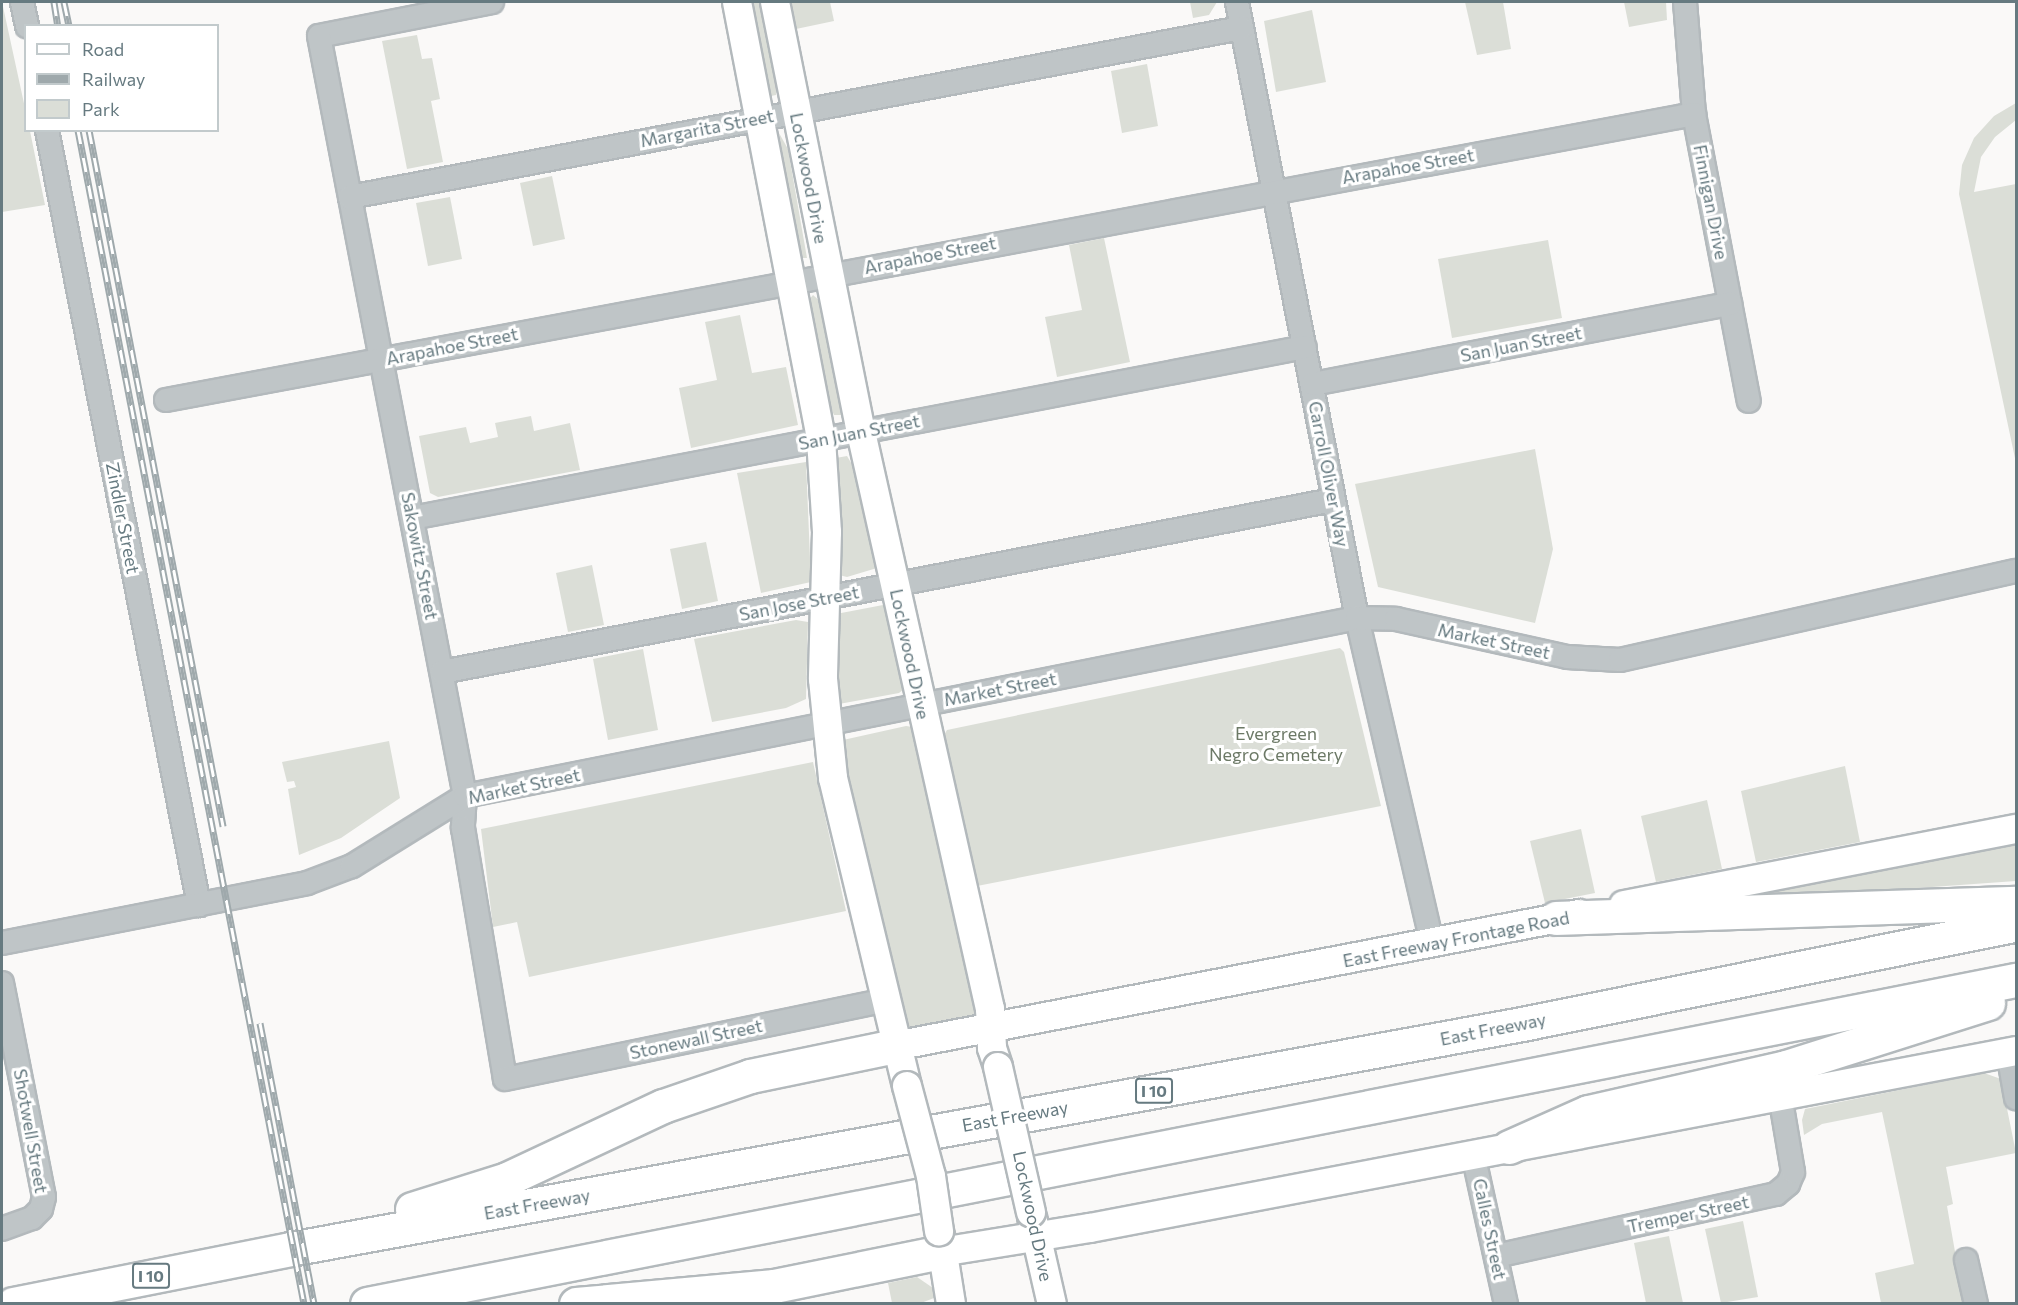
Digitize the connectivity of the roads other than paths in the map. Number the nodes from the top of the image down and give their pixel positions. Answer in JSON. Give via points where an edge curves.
{"nodes":[{"id":1,"x":22,"y":2,"type":"edge"},
{"id":2,"x":492,"y":2,"type":"edge"},
{"id":3,"x":737,"y":2,"type":"edge"},
{"id":4,"x":775,"y":2,"type":"edge"},
{"id":5,"x":1237,"y":2,"type":"edge"},
{"id":6,"x":1685,"y":2,"type":"edge"},
{"id":7,"x":27,"y":24,"type":"edge"},
{"id":8,"x":1241,"y":28,"type":"junction"},
{"id":9,"x":796,"y":111,"type":"junction"},
{"id":10,"x":1694,"y":114,"type":"junction"},
{"id":11,"x":759,"y":118,"type":"junction"},
{"id":12,"x":47,"y":132,"type":"edge"},
{"id":13,"x":1274,"y":191,"type":"junction"},
{"id":14,"x":350,"y":197,"type":"junction"},
{"id":15,"x":828,"y":275,"type":"junction"},
{"id":16,"x":789,"y":283,"type":"junction"},
{"id":17,"x":1730,"y":304,"type":"junction"},
{"id":18,"x":1305,"y":347,"type":"junction"},
{"id":19,"x":381,"y":360,"type":"junction"},
{"id":20,"x":1312,"y":384,"type":"junction"},
{"id":21,"x":166,"y":400,"type":"dead end"},
{"id":22,"x":1749,"y":401,"type":"dead end"},
{"id":23,"x":861,"y":432,"type":"junction"},
{"id":24,"x":821,"y":439,"type":"junction"},
{"id":25,"x":1333,"y":500,"type":"junction"},
{"id":26,"x":412,"y":518,"type":"junction"},
{"id":27,"x":2016,"y":571,"type":"edge"},
{"id":28,"x":895,"y":584,"type":"junction"},
{"id":29,"x":824,"y":599,"type":"junction"},
{"id":30,"x":1357,"y":618,"type":"junction"},
{"id":31,"x":442,"y":672,"type":"junction"},
{"id":32,"x":921,"y":705,"type":"junction"},
{"id":33,"x":826,"y":726,"type":"junction"},
{"id":34,"x":465,"y":796,"type":"junction"},
{"id":35,"x":2016,"y":829,"type":"edge"},
{"id":36,"x":2016,"y":903,"type":"edge"},
{"id":37,"x":199,"y":905,"type":"junction"},
{"id":38,"x":1556,"y":918,"type":"junction"},
{"id":39,"x":2016,"y":924,"type":"edge"},
{"id":40,"x":2,"y":944,"type":"edge"},
{"id":41,"x":1432,"y":944,"type":"junction"},
{"id":42,"x":2016,"y":980,"type":"edge"},
{"id":43,"x":2,"y":983,"type":"edge"},
{"id":44,"x":2016,"y":993,"type":"edge"},
{"id":45,"x":886,"y":1000,"type":"junction"},
{"id":46,"x":993,"y":1027,"type":"junction"},
{"id":47,"x":895,"y":1046,"type":"junction"},
{"id":48,"x":2012,"y":1052,"type":"edge"},
{"id":49,"x":506,"y":1079,"type":"joint"},
{"id":50,"x":1780,"y":1095,"type":"junction"},
{"id":51,"x":2016,"y":1098,"type":"edge"},
{"id":52,"x":1509,"y":1147,"type":"junction"},
{"id":53,"x":1473,"y":1154,"type":"junction"},
{"id":54,"x":1034,"y":1224,"type":"junction"},
{"id":55,"x":2,"y":1229,"type":"edge"},
{"id":56,"x":940,"y":1241,"type":"junction"},
{"id":57,"x":290,"y":1249,"type":"junction"},
{"id":58,"x":1496,"y":1256,"type":"junction"},
{"id":59,"x":1966,"y":1260,"type":"dead end"},
{"id":60,"x":13,"y":1304,"type":"edge"},
{"id":61,"x":367,"y":1304,"type":"edge"},
{"id":62,"x":576,"y":1304,"type":"edge"},
{"id":63,"x":951,"y":1304,"type":"edge"},
{"id":64,"x":1052,"y":1304,"type":"edge"},
{"id":65,"x":1506,"y":1304,"type":"edge"},
{"id":66,"x":1976,"y":1304,"type":"edge"}],
"edges":[{"from":1,"to":7,"type":"street"},
{"from":2,"to":14,"type":"street","name":"Sakowitz Street","via":[[319,36]]},
{"from":3,"to":11,"type":"main road","name":"Lockwood Drive"},
{"from":4,"to":9,"type":"main road","name":"Lockwood Drive"},
{"from":5,"to":8,"type":"street","name":"Carroll Oliver Way"},
{"from":6,"to":10,"type":"street","name":"Finnigan Drive"},
{"from":8,"to":9,"type":"street","name":"Margarita Street"},
{"from":8,"to":13,"type":"street","name":"Carroll Oliver Way"},
{"from":9,"to":11,"type":"street","name":"Margarita Street"},
{"from":9,"to":15,"type":"main road","name":"Lockwood Drive"},
{"from":10,"to":13,"type":"street","name":"Arapahoe Street"},
{"from":10,"to":17,"type":"street","name":"Finnigan Drive"},
{"from":11,"to":14,"type":"street","name":"Margarita Street"},
{"from":11,"to":16,"type":"main road","name":"Lockwood Drive"},
{"from":12,"to":37,"type":"street","name":"Zindler Street"},
{"from":13,"to":15,"type":"street","name":"Arapahoe Street"},
{"from":13,"to":18,"type":"street","name":"Carroll Oliver Way"},
{"from":14,"to":19,"type":"street","name":"Sakowitz Street"},
{"from":15,"to":16,"type":"street","name":"Arapahoe Street"},
{"from":15,"to":23,"type":"main road","name":"Lockwood Drive"},
{"from":16,"to":19,"type":"street","name":"Arapahoe Street"},
{"from":16,"to":24,"type":"main road","name":"Lockwood Drive"},
{"from":17,"to":20,"type":"street","name":"San Juan Street"},
{"from":17,"to":22,"type":"street","name":"Finnigan Drive"},
{"from":18,"to":20,"type":"street","name":"Carroll Oliver Way"},
{"from":18,"to":23,"type":"street","name":"San Juan Street"},
{"from":19,"to":21,"type":"street","name":"Arapahoe Street"},
{"from":19,"to":26,"type":"street","name":"Sakowitz Street"},
{"from":20,"to":25,"type":"street","name":"Carroll Oliver Way"},
{"from":23,"to":24,"type":"street","name":"San Juan Street"},
{"from":23,"to":28,"type":"main road","name":"Lockwood Drive"},
{"from":24,"to":26,"type":"street","name":"San Juan Street"},
{"from":24,"to":29,"type":"main road","name":"Lockwood Drive","via":[[827,532]]},
{"from":25,"to":28,"type":"street","name":"San Jose Street"},
{"from":25,"to":30,"type":"street","name":"Carroll Oliver Way"},
{"from":26,"to":31,"type":"street","name":"Sakowitz Street"},
{"from":27,"to":30,"type":"street","name":"Market Street","via":[[1620,660],[1567,657],[1396,619]]},
{"from":28,"to":29,"type":"street","name":"San Jose Street"},
{"from":28,"to":32,"type":"main road","name":"Lockwood Drive"},
{"from":29,"to":31,"type":"street","name":"San Jose Street"},
{"from":29,"to":33,"type":"main road","name":"Lockwood Drive"},
{"from":30,"to":32,"type":"street","name":"Market Street"},
{"from":30,"to":41,"type":"street","name":"Carroll Oliver Way"},
{"from":31,"to":34,"type":"street","name":"Sakowitz Street"},
{"from":32,"to":33,"type":"street","name":"Market Street"},
{"from":32,"to":46,"type":"main road","name":"Lockwood Drive"},
{"from":33,"to":34,"type":"street","name":"Market Street"},
{"from":33,"to":45,"type":"main road","name":"Lockwood Drive","via":[[839,807]]},
{"from":34,"to":37,"type":"street","name":"Market Street","via":[[330,875]]},
{"from":34,"to":49,"type":"street","name":"Sakowitz Street","via":[[463,828]]},
{"from":35,"to":38,"type":"main road","name":"East Freeway Frontage Road"},
{"from":36,"to":38,"type":"highway"},
{"from":37,"to":40,"type":"street","name":"Market Street"},
{"from":38,"to":41,"type":"main road","name":"East Freeway Frontage Road"},
{"from":39,"to":57,"type":"highway","name":"East Freeway","number":"I 10","via":[[1527,1023]]},
{"from":41,"to":46,"type":"main road","name":"East Freeway Frontage Road"},
{"from":42,"to":61,"type":"highway"},
{"from":43,"to":55,"type":"street","name":"Shotwell Street","via":[[44,1197],[41,1209],[23,1223]]},
{"from":44,"to":52,"type":"highway","via":[[1902,1033],[1786,1067],[1587,1112]]},
{"from":45,"to":47,"type":"main road","name":"Lockwood Drive"},
{"from":45,"to":49,"type":"street","name":"Stonewall Street"},
{"from":46,"to":47,"type":"main road","name":"East Freeway Frontage Road"},
{"from":46,"to":54,"type":"main road","name":"Lockwood Drive","bridge":true,"via":[[992,1048]]},
{"from":47,"to":56,"type":"main road","name":"Lockwood Drive","bridge":true,"via":[[931,1176]]},
{"from":47,"to":57,"type":"highway","via":[[750,1076],[663,1106],[507,1179]]},
{"from":48,"to":50,"type":"main road"},
{"from":48,"to":51,"type":"street"},
{"from":50,"to":52,"type":"main road"},
{"from":50,"to":58,"type":"street","name":"Tremper Street","via":[[1793,1172],[1788,1184],[1776,1194]]},
{"from":52,"to":53,"type":"main road"},
{"from":53,"to":54,"type":"main road"},
{"from":53,"to":58,"type":"street","name":"Calles Street"},
{"from":54,"to":56,"type":"main road"},
{"from":54,"to":64,"type":"main road","name":"Lockwood Drive"},
{"from":56,"to":62,"type":"highway","via":[[774,1286]]},
{"from":56,"to":63,"type":"main road","name":"Lockwood Drive"},
{"from":57,"to":60,"type":"highway","name":"East Freeway","number":"I 10"},
{"from":58,"to":65,"type":"street","name":"Calles Street"},
{"from":59,"to":66,"type":"street"}]}
